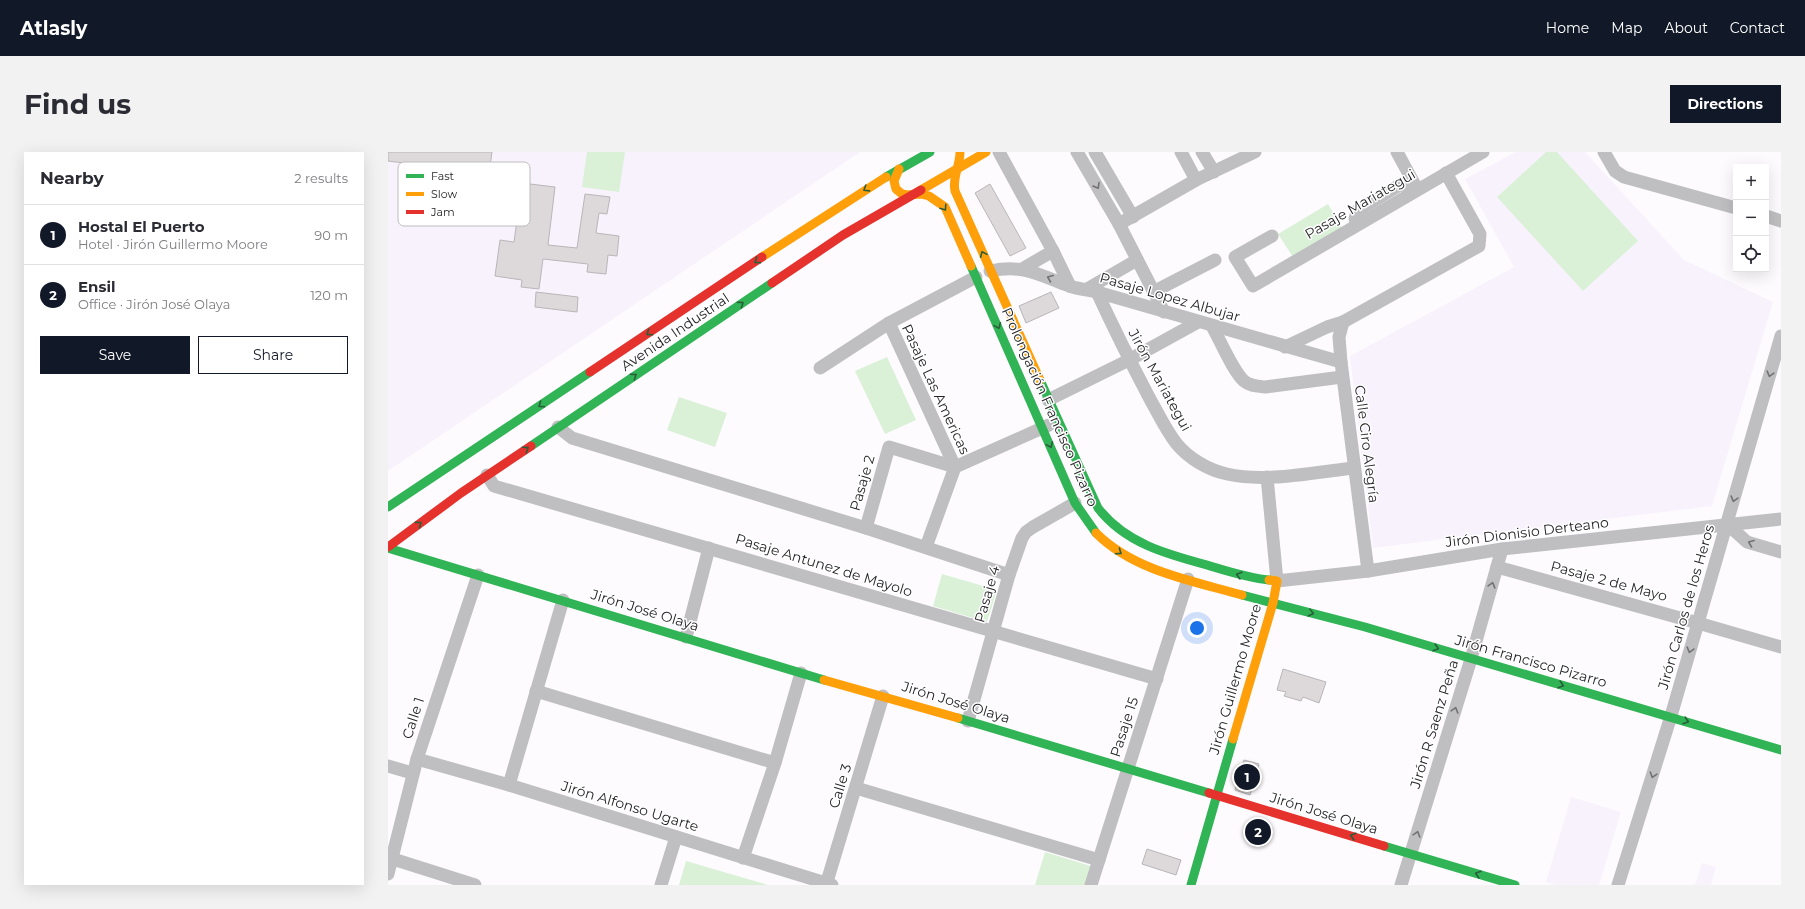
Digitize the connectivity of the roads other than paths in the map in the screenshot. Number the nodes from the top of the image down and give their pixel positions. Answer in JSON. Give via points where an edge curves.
{"nodes":[{"id":1,"x":930,"y":152,"type":"edge"},
{"id":2,"x":960,"y":152,"type":"edge"},
{"id":3,"x":986,"y":152,"type":"edge"},
{"id":4,"x":999,"y":152,"type":"edge"},
{"id":5,"x":1077,"y":152,"type":"edge"},
{"id":6,"x":1095,"y":152,"type":"edge"},
{"id":7,"x":1181,"y":152,"type":"edge"},
{"id":8,"x":1202,"y":152,"type":"edge"},
{"id":9,"x":1255,"y":152,"type":"edge"},
{"id":10,"x":1397,"y":152,"type":"edge"},
{"id":11,"x":1483,"y":152,"type":"edge"},
{"id":12,"x":1604,"y":152,"type":"edge"},
{"id":13,"x":899,"y":169,"type":"junction"},
{"id":14,"x":956,"y":169,"type":"junction"},
{"id":15,"x":1214,"y":172,"type":"junction"},
{"id":16,"x":1446,"y":173,"type":"junction"},
{"id":17,"x":1196,"y":180,"type":"junction"},
{"id":18,"x":1415,"y":186,"type":"junction"},
{"id":19,"x":910,"y":195,"type":"junction"},
{"id":20,"x":1733,"y":207,"type":"edge"},
{"id":21,"x":1133,"y":217,"type":"junction"},
{"id":22,"x":1769,"y":217,"type":"edge"},
{"id":23,"x":1781,"y":220,"type":"edge"},
{"id":24,"x":1119,"y":224,"type":"junction"},
{"id":25,"x":1272,"y":236,"type":"dead end"},
{"id":26,"x":1053,"y":251,"type":"junction"},
{"id":27,"x":1137,"y":260,"type":"junction"},
{"id":28,"x":1215,"y":260,"type":"dead end"},
{"id":29,"x":1022,"y":269,"type":"junction"},
{"id":30,"x":990,"y":271,"type":"junction"},
{"id":31,"x":976,"y":277,"type":"junction"},
{"id":32,"x":1070,"y":286,"type":"junction"},
{"id":33,"x":1092,"y":291,"type":"junction"},
{"id":34,"x":1153,"y":292,"type":"junction"},
{"id":35,"x":1164,"y":312,"type":"junction"},
{"id":36,"x":1198,"y":322,"type":"junction"},
{"id":37,"x":1343,"y":322,"type":"junction"},
{"id":38,"x":889,"y":323,"type":"junction"},
{"id":39,"x":1212,"y":326,"type":"junction"},
{"id":40,"x":1781,"y":337,"type":"edge"},
{"id":41,"x":1285,"y":347,"type":"junction"},
{"id":42,"x":1129,"y":360,"type":"junction"},
{"id":43,"x":1341,"y":362,"type":"junction"},
{"id":44,"x":820,"y":368,"type":"dead end"},
{"id":45,"x":1342,"y":377,"type":"junction"},
{"id":46,"x":1048,"y":400,"type":"junction"},
{"id":47,"x":1058,"y":421,"type":"junction"},
{"id":48,"x":558,"y":427,"type":"junction"},
{"id":49,"x":1042,"y":428,"type":"junction"},
{"id":50,"x":955,"y":467,"type":"junction"},
{"id":51,"x":1354,"y":468,"type":"junction"},
{"id":52,"x":487,"y":475,"type":"junction"},
{"id":53,"x":1267,"y":477,"type":"junction"},
{"id":54,"x":1075,"y":502,"type":"junction"},
{"id":55,"x":388,"y":506,"type":"edge"},
{"id":56,"x":1781,"y":519,"type":"edge"},
{"id":57,"x":1727,"y":524,"type":"junction"},
{"id":58,"x":866,"y":528,"type":"junction"},
{"id":59,"x":388,"y":547,"type":"edge"},
{"id":60,"x":926,"y":547,"type":"junction"},
{"id":61,"x":709,"y":548,"type":"junction"},
{"id":62,"x":1502,"y":549,"type":"junction"},
{"id":63,"x":1781,"y":552,"type":"edge"},
{"id":64,"x":1497,"y":567,"type":"junction"},
{"id":65,"x":1368,"y":571,"type":"junction"},
{"id":66,"x":1008,"y":574,"type":"junction"},
{"id":67,"x":478,"y":575,"type":"junction"},
{"id":68,"x":1188,"y":579,"type":"junction"},
{"id":69,"x":1277,"y":581,"type":"junction"},
{"id":70,"x":563,"y":600,"type":"junction"},
{"id":71,"x":1273,"y":603,"type":"junction"},
{"id":72,"x":1698,"y":623,"type":"junction"},
{"id":73,"x":993,"y":632,"type":"junction"},
{"id":74,"x":686,"y":637,"type":"junction"},
{"id":75,"x":1781,"y":647,"type":"edge"},
{"id":76,"x":1471,"y":659,"type":"junction"},
{"id":77,"x":801,"y":673,"type":"junction"},
{"id":78,"x":1157,"y":679,"type":"junction"},
{"id":79,"x":536,"y":691,"type":"junction"},
{"id":80,"x":883,"y":696,"type":"junction"},
{"id":81,"x":1671,"y":716,"type":"junction"},
{"id":82,"x":968,"y":721,"type":"junction"},
{"id":83,"x":1781,"y":750,"type":"edge"},
{"id":84,"x":417,"y":759,"type":"junction"},
{"id":85,"x":775,"y":763,"type":"junction"},
{"id":86,"x":388,"y":766,"type":"edge"},
{"id":87,"x":1128,"y":769,"type":"junction"},
{"id":88,"x":412,"y":773,"type":"junction"},
{"id":89,"x":508,"y":785,"type":"junction"},
{"id":90,"x":856,"y":788,"type":"junction"},
{"id":91,"x":1218,"y":796,"type":"junction"},
{"id":92,"x":676,"y":837,"type":"junction"},
{"id":93,"x":1411,"y":853,"type":"junction"},
{"id":94,"x":743,"y":858,"type":"junction"},
{"id":95,"x":393,"y":859,"type":"junction"},
{"id":96,"x":1099,"y":860,"type":"junction"},
{"id":97,"x":388,"y":874,"type":"edge"},
{"id":98,"x":828,"y":884,"type":"edge"},
{"id":99,"x":475,"y":885,"type":"edge"},
{"id":100,"x":661,"y":885,"type":"edge"},
{"id":101,"x":1091,"y":885,"type":"edge"},
{"id":102,"x":1191,"y":885,"type":"edge"},
{"id":103,"x":1402,"y":885,"type":"edge"},
{"id":104,"x":1515,"y":885,"type":"edge"},
{"id":105,"x":1618,"y":885,"type":"edge"}],
"edges":[{"from":1,"to":13,"type":"main road","name":"Avenida Industrial"},
{"from":2,"to":14,"type":"main road","name":"Prolongación Francisco Pizarro","via":[[961,157]]},
{"from":3,"to":14,"type":"main road","name":"Avenida Industrial"},
{"from":4,"to":26,"type":"street"},
{"from":5,"to":24,"type":"street","one_way":true},
{"from":6,"to":21,"type":"street"},
{"from":7,"to":17,"type":"street"},
{"from":8,"to":15,"type":"street"},
{"from":9,"to":15,"type":"street"},
{"from":10,"to":18,"type":"street"},
{"from":11,"to":16,"type":"street","name":"Pasaje Mariategui"},
{"from":12,"to":20,"type":"street","via":[[1615,171],[1624,177]]},
{"from":13,"to":19,"type":"main road","name":"Prolongación Francisco Pizarro","via":[[894,176],[894,185],[902,194]]},
{"from":13,"to":55,"type":"main road","name":"Avenida Industrial","one_way":true},
{"from":14,"to":19,"type":"main road","name":"Avenida Industrial"},
{"from":30,"to":14,"type":"main road","name":"Prolongación Francisco Pizarro","one_way":true,"via":[[955,191],[953,183]]},
{"from":15,"to":17,"type":"street"},
{"from":16,"to":18,"type":"street","name":"Pasaje Mariategui"},
{"from":16,"to":37,"type":"street","via":[[1480,234],[1478,246]]},
{"from":17,"to":21,"type":"street"},
{"from":18,"to":25,"type":"street","name":"Pasaje Mariategui","via":[[1358,224],[1253,286],[1235,257]]},
{"from":19,"to":31,"type":"main road","name":"Prolongación Francisco Pizarro","one_way":true,"via":[[923,194],[932,197],[945,207]]},
{"from":48,"to":19,"type":"main road","name":"Avenida Industrial","one_way":true,"via":[[844,235]]},
{"from":21,"to":24,"type":"street"},
{"from":22,"to":23,"type":"street"},
{"from":24,"to":27,"type":"street"},
{"from":26,"to":29,"type":"street"},
{"from":26,"to":32,"type":"street"},
{"from":27,"to":33,"type":"street"},
{"from":27,"to":34,"type":"street"},
{"from":28,"to":34,"type":"street"},
{"from":29,"to":30,"type":"street","name":"Pasaje Lopez Albujar","via":[[1003,268]]},
{"from":32,"to":29,"type":"street","name":"Pasaje Lopez Albujar","one_way":true},
{"from":30,"to":46,"type":"main road","name":"Prolongación Francisco Pizarro"},
{"from":31,"to":38,"type":"street"},
{"from":31,"to":49,"type":"main road","name":"Prolongación Francisco Pizarro","one_way":true},
{"from":32,"to":33,"type":"street","name":"Pasaje Lopez Albujar"},
{"from":33,"to":35,"type":"street","name":"Pasaje Lopez Albujar"},
{"from":33,"to":42,"type":"street","name":"Jirón Mariategui"},
{"from":34,"to":35,"type":"street"},
{"from":35,"to":36,"type":"street","name":"Pasaje Lopez Albujar"},
{"from":36,"to":39,"type":"street","name":"Pasaje Lopez Albujar"},
{"from":36,"to":42,"type":"street"},
{"from":37,"to":41,"type":"street","via":[[1326,327]]},
{"from":37,"to":43,"type":"street","name":"Calle Ciro Alegría","via":[[1339,337]]},
{"from":38,"to":44,"type":"street"},
{"from":38,"to":50,"type":"street","name":"Pasaje Las Americas"},
{"from":39,"to":41,"type":"street","name":"Pasaje Lopez Albujar"},
{"from":39,"to":45,"type":"street","via":[[1238,374],[1253,386],[1265,387]]},
{"from":40,"to":57,"type":"street","name":"Jirón Carlos de los Heros","one_way":true},
{"from":41,"to":43,"type":"street","name":"Pasaje Lopez Albujar"},
{"from":42,"to":46,"type":"street"},
{"from":42,"to":53,"type":"street","name":"Jirón Mariategui","via":[[1168,431],[1191,458],[1226,474]]},
{"from":43,"to":45,"type":"street","name":"Calle Ciro Alegría"},
{"from":45,"to":51,"type":"street","name":"Calle Ciro Alegría"},
{"from":46,"to":47,"type":"main road","name":"Prolongación Francisco Pizarro"},
{"from":47,"to":49,"type":"street"},
{"from":69,"to":47,"type":"main road","name":"Prolongación Francisco Pizarro","one_way":true,"via":[[1251,578],[1160,552],[1120,531],[1108,522],[1098,508]]},
{"from":52,"to":48,"type":"main road","name":"Avenida Industrial","one_way":true},
{"from":48,"to":58,"type":"street","via":[[572,438]]},
{"from":49,"to":50,"type":"street"},
{"from":49,"to":54,"type":"main road","name":"Prolongación Francisco Pizarro","one_way":true},
{"from":50,"to":58,"type":"street","name":"Pasaje 2","via":[[889,447]]},
{"from":50,"to":60,"type":"street"},
{"from":51,"to":53,"type":"street","name":"Jirón Mariategui"},
{"from":51,"to":65,"type":"street","name":"Calle Ciro Alegría"},
{"from":59,"to":52,"type":"main road","name":"Avenida Industrial","one_way":true},
{"from":52,"to":61,"type":"street","name":"Pasaje Antunez de Mayolo","via":[[494,486]]},
{"from":53,"to":69,"type":"street","name":"Jirón Guillermo Moore"},
{"from":54,"to":66,"type":"street","name":"Pasaje 4","via":[[1026,532]]},
{"from":54,"to":68,"type":"main road","name":"Prolongación Francisco Pizarro","one_way":true,"via":[[1093,530],[1106,543],[1124,555],[1155,569]]},
{"from":56,"to":57,"type":"street","name":"Jirón Dionisio Derteano"},
{"from":57,"to":62,"type":"street","name":"Jirón Dionisio Derteano"},
{"from":63,"to":57,"type":"street","one_way":true,"via":[[1747,542]]},
{"from":57,"to":72,"type":"street","name":"Jirón Carlos de los Heros"},
{"from":58,"to":60,"type":"street"},
{"from":59,"to":67,"type":"main road","name":"Jirón José Olaya"},
{"from":60,"to":66,"type":"street"},
{"from":61,"to":73,"type":"street","name":"Pasaje Antunez de Mayolo"},
{"from":61,"to":74,"type":"street"},
{"from":62,"to":64,"type":"street","name":"Jirón R Saenz Peña"},
{"from":62,"to":65,"type":"street","name":"Jirón Dionisio Derteano"},
{"from":64,"to":72,"type":"street","name":"Pasaje 2 de Mayo"},
{"from":76,"to":64,"type":"street","name":"Jirón R Saenz Peña","one_way":true},
{"from":65,"to":69,"type":"street","name":"Jirón Dionisio Derteano"},
{"from":66,"to":73,"type":"street","name":"Pasaje 4"},
{"from":67,"to":70,"type":"main road","name":"Jirón José Olaya"},
{"from":67,"to":84,"type":"street","name":"Calle 1"},
{"from":68,"to":71,"type":"main road","name":"Prolongación Francisco Pizarro"},
{"from":68,"to":78,"type":"street","name":"Pasaje 15"},
{"from":69,"to":71,"type":"main road","name":"Jirón Guillermo Moore"},
{"from":70,"to":74,"type":"main road","name":"Jirón José Olaya"},
{"from":70,"to":79,"type":"street"},
{"from":71,"to":76,"type":"main road","name":"Jirón Francisco Pizarro","one_way":true},
{"from":71,"to":91,"type":"main road","name":"Jirón Guillermo Moore"},
{"from":72,"to":75,"type":"street","name":"Pasaje 2 de Mayo"},
{"from":72,"to":81,"type":"street","name":"Jirón Carlos de los Heros","one_way":true},
{"from":73,"to":78,"type":"street","name":"Pasaje Antunez de Mayolo"},
{"from":73,"to":82,"type":"street","name":"Pasaje 4"},
{"from":74,"to":77,"type":"main road","name":"Jirón José Olaya"},
{"from":76,"to":81,"type":"main road","name":"Jirón Francisco Pizarro","one_way":true},
{"from":93,"to":76,"type":"street","name":"Jirón R Saenz Peña","one_way":true},
{"from":77,"to":80,"type":"main road","name":"Jirón José Olaya"},
{"from":77,"to":85,"type":"street"},
{"from":78,"to":87,"type":"street","name":"Pasaje 15"},
{"from":79,"to":85,"type":"street"},
{"from":79,"to":89,"type":"street"},
{"from":80,"to":82,"type":"main road","name":"Jirón José Olaya"},
{"from":80,"to":90,"type":"street","name":"Calle 3"},
{"from":81,"to":83,"type":"main road","name":"Jirón Francisco Pizarro","one_way":true},
{"from":81,"to":105,"type":"street","name":"Jirón Carlos de los Heros","one_way":true},
{"from":82,"to":87,"type":"main road","name":"Jirón José Olaya"},
{"from":84,"to":88,"type":"street","name":"Calle 1"},
{"from":84,"to":89,"type":"street","name":"Jirón Alfonso Ugarte"},
{"from":85,"to":94,"type":"street"},
{"from":86,"to":88,"type":"street"},
{"from":87,"to":91,"type":"main road","name":"Jirón José Olaya"},
{"from":87,"to":96,"type":"street","name":"Pasaje 15"},
{"from":88,"to":95,"type":"street","name":"Calle 1"},
{"from":89,"to":92,"type":"street","name":"Jirón Alfonso Ugarte"},
{"from":90,"to":96,"type":"street"},
{"from":90,"to":98,"type":"street","name":"Calle 3"},
{"from":93,"to":91,"type":"main road","name":"Jirón José Olaya","one_way":true},
{"from":91,"to":102,"type":"main road","name":"Jirón Guillermo Moore"},
{"from":92,"to":94,"type":"street","name":"Jirón Alfonso Ugarte"},
{"from":92,"to":100,"type":"street"},
{"from":93,"to":103,"type":"street","name":"Jirón R Saenz Peña"},
{"from":104,"to":93,"type":"main road","name":"Jirón José Olaya","one_way":true},
{"from":94,"to":98,"type":"street","name":"Jirón Alfonso Ugarte"},
{"from":95,"to":97,"type":"street","name":"Calle 1"},
{"from":95,"to":99,"type":"street"},
{"from":96,"to":101,"type":"street","name":"Pasaje 15"}]}
